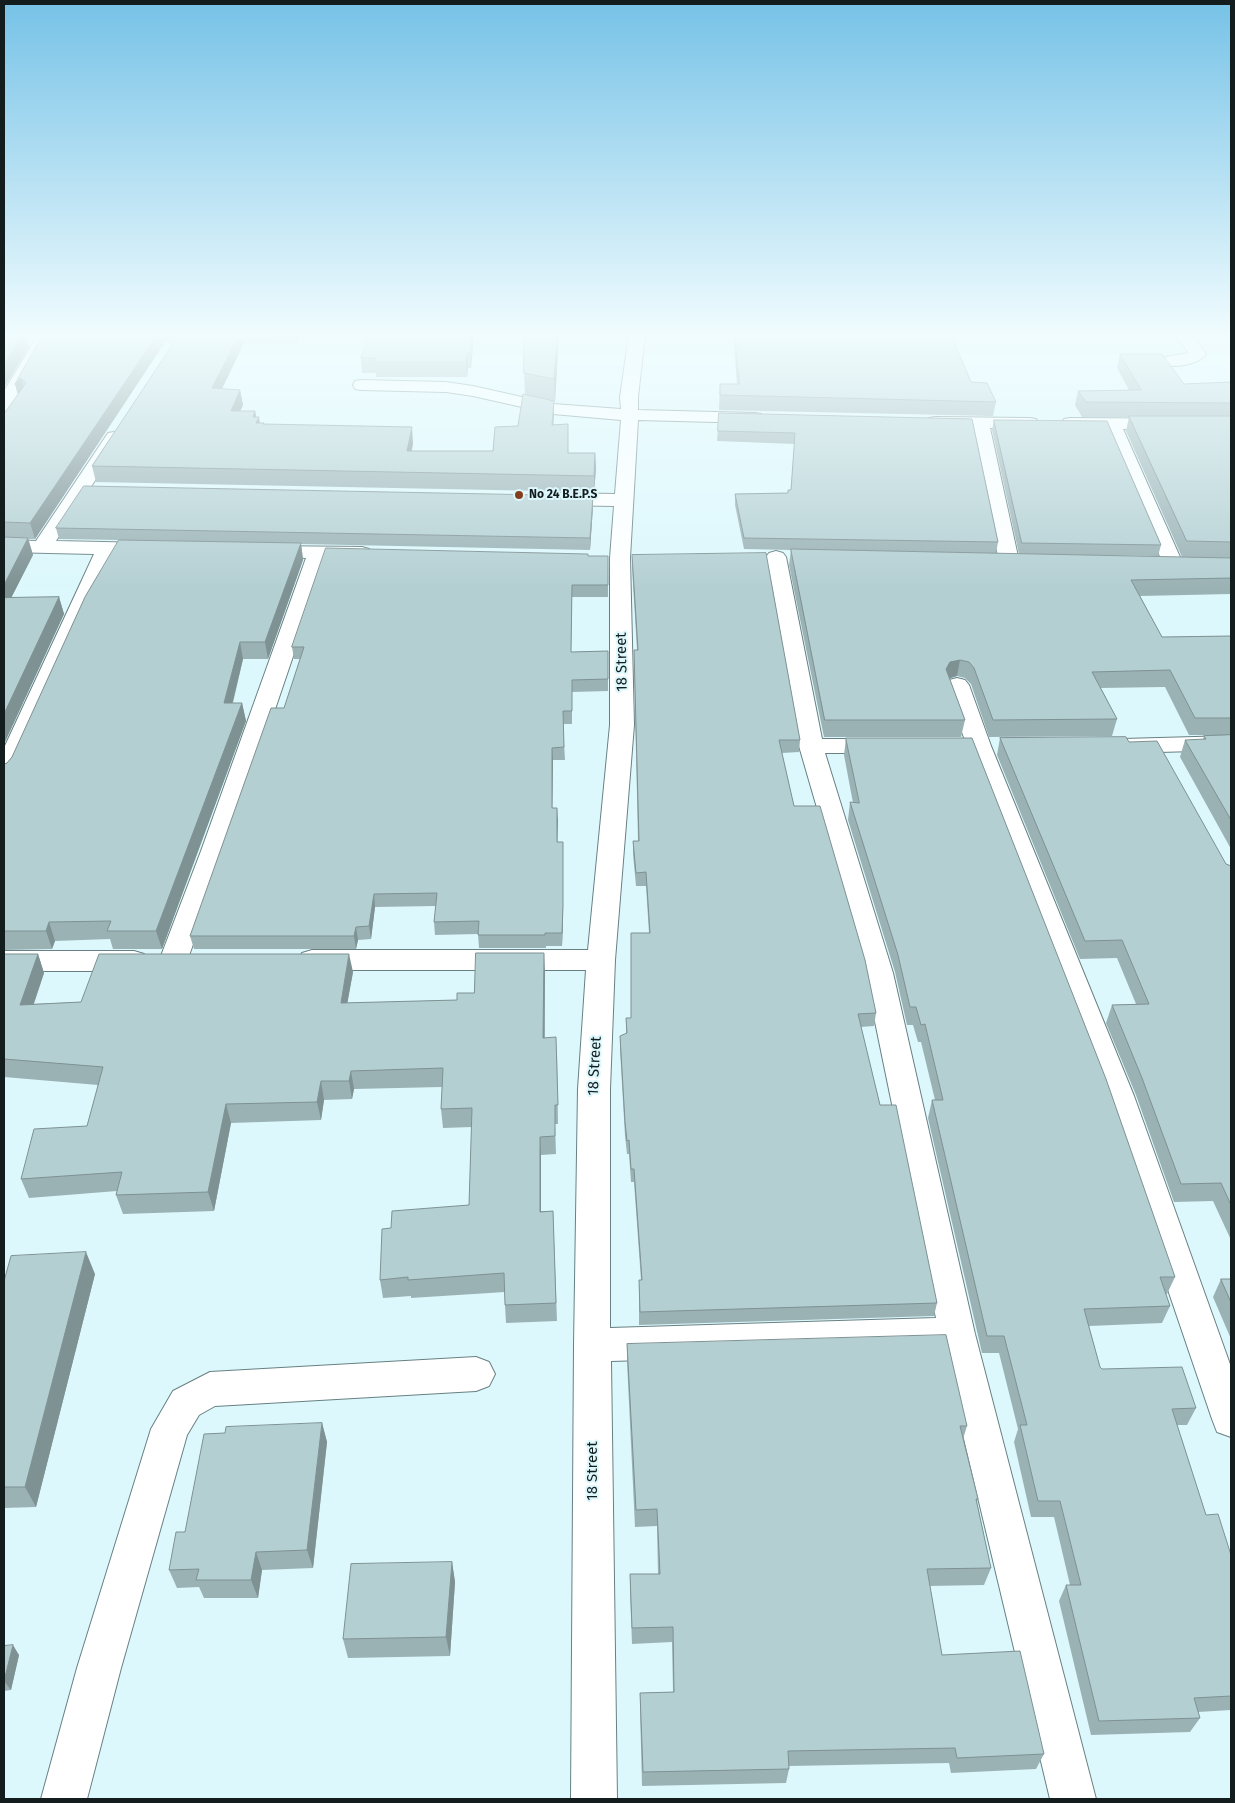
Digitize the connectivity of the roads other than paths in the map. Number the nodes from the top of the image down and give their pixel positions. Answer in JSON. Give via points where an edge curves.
{"nodes":[{"id":1,"x":630,"y":419,"type":"edge"},
{"id":2,"x":920,"y":422,"type":"edge"},
{"id":3,"x":980,"y":423,"type":"junction"},
{"id":4,"x":1112,"y":423,"type":"junction"},
{"id":5,"x":123,"y":424,"type":"edge"},
{"id":6,"x":1231,"y":424,"type":"edge"},
{"id":7,"x":81,"y":489,"type":"junction"},
{"id":8,"x":100,"y":490,"type":"edge"},
{"id":9,"x":534,"y":498,"type":"edge"},
{"id":10,"x":623,"y":500,"type":"junction"},
{"id":11,"x":4,"y":546,"type":"edge"},
{"id":12,"x":42,"y":547,"type":"junction"},
{"id":13,"x":106,"y":549,"type":"junction"},
{"id":14,"x":174,"y":550,"type":"edge"},
{"id":15,"x":251,"y":551,"type":"edge"},
{"id":16,"x":318,"y":553,"type":"junction"},
{"id":17,"x":377,"y":554,"type":"edge"},
{"id":18,"x":776,"y":557,"type":"dead end"},
{"id":19,"x":1009,"y":561,"type":"edge"},
{"id":20,"x":1173,"y":565,"type":"edge"},
{"id":21,"x":958,"y":685,"type":"dead end"},
{"id":22,"x":1231,"y":743,"type":"edge"},
{"id":23,"x":1159,"y":745,"type":"junction"},
{"id":24,"x":811,"y":746,"type":"junction"},
{"id":25,"x":900,"y":746,"type":"edge"},
{"id":26,"x":1100,"y":746,"type":"edge"},
{"id":27,"x":1173,"y":771,"type":"edge"},
{"id":28,"x":4,"y":774,"type":"edge"},
{"id":29,"x":282,"y":960,"type":"edge"},
{"id":30,"x":601,"y":960,"type":"junction"},
{"id":31,"x":4,"y":961,"type":"edge"},
{"id":32,"x":173,"y":961,"type":"junction"},
{"id":33,"x":203,"y":961,"type":"edge"},
{"id":34,"x":957,"y":1334,"type":"junction"},
{"id":35,"x":592,"y":1345,"type":"junction"},
{"id":36,"x":476,"y":1374,"type":"dead end"},
{"id":37,"x":1231,"y":1419,"type":"edge"},
{"id":38,"x":64,"y":1799,"type":"edge"},
{"id":39,"x":594,"y":1799,"type":"edge"},
{"id":40,"x":1073,"y":1799,"type":"edge"}],
"edges":[{"from":1,"to":10,"type":"street","name":"18 Street"},
{"from":2,"to":3,"type":"street"},
{"from":3,"to":4,"type":"street"},
{"from":3,"to":19,"type":"street"},
{"from":4,"to":6,"type":"street"},
{"from":4,"to":20,"type":"street"},
{"from":5,"to":7,"type":"street"},
{"from":7,"to":8,"type":"street"},
{"from":7,"to":12,"type":"street"},
{"from":9,"to":10,"type":"street"},
{"from":10,"to":30,"type":"street","name":"18 Street","via":[[620,558],[622,725]]},
{"from":11,"to":12,"type":"street"},
{"from":12,"to":13,"type":"street"},
{"from":13,"to":14,"type":"street"},
{"from":13,"to":28,"type":"street"},
{"from":15,"to":16,"type":"street"},
{"from":16,"to":17,"type":"street"},
{"from":16,"to":32,"type":"street"},
{"from":18,"to":24,"type":"street"},
{"from":21,"to":37,"type":"street","via":[[1118,1096]]},
{"from":22,"to":23,"type":"street"},
{"from":23,"to":26,"type":"street"},
{"from":23,"to":27,"type":"street"},
{"from":24,"to":25,"type":"street"},
{"from":24,"to":34,"type":"street","via":[[879,974]]},
{"from":29,"to":30,"type":"street"},
{"from":30,"to":35,"type":"street","name":"18 Street","via":[[594,1089]]},
{"from":31,"to":32,"type":"street"},
{"from":32,"to":33,"type":"street"},
{"from":34,"to":35,"type":"street"},
{"from":34,"to":40,"type":"street"},
{"from":35,"to":39,"type":"street","name":"18 Street"},
{"from":36,"to":38,"type":"street","via":[[210,1389],[186,1403],[170,1429]]}]}
